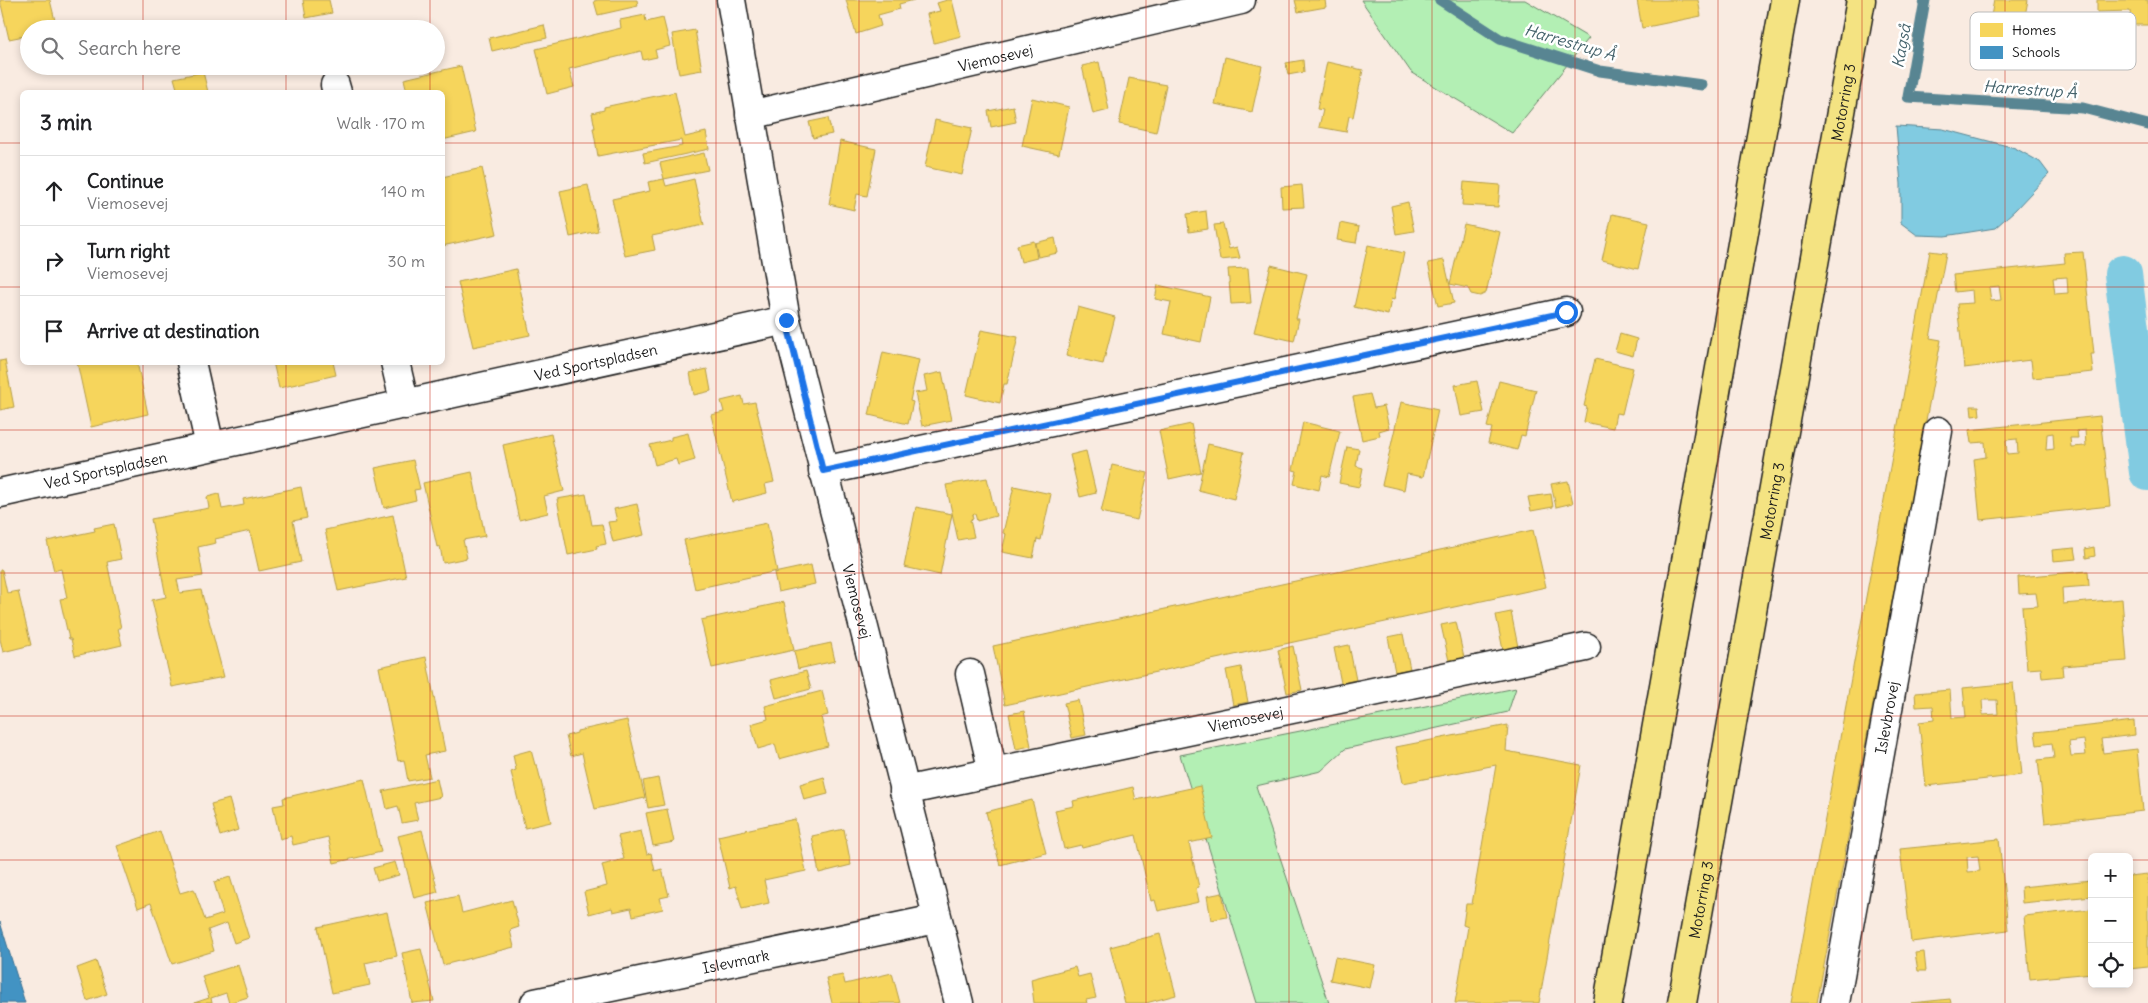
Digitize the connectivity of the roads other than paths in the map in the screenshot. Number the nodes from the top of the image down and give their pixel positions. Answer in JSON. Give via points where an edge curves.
{"nodes":[{"id":1,"x":731,"y":0,"type":"edge"},
{"id":2,"x":1241,"y":0,"type":"edge"},
{"id":3,"x":1785,"y":0,"type":"edge"},
{"id":4,"x":1861,"y":0,"type":"edge"},
{"id":5,"x":750,"y":115,"type":"junction"},
{"id":6,"x":1566,"y":312,"type":"dead end"},
{"id":7,"x":786,"y":320,"type":"junction"},
{"id":8,"x":193,"y":365,"type":"edge"},
{"id":9,"x":397,"y":365,"type":"edge"},
{"id":10,"x":405,"y":404,"type":"junction"},
{"id":11,"x":1938,"y":431,"type":"dead end"},
{"id":12,"x":210,"y":446,"type":"junction"},
{"id":13,"x":823,"y":471,"type":"junction"},
{"id":14,"x":0,"y":494,"type":"edge"},
{"id":15,"x":1586,"y":648,"type":"dead end"},
{"id":16,"x":970,"y":674,"type":"dead end"},
{"id":17,"x":993,"y":772,"type":"junction"},
{"id":18,"x":904,"y":791,"type":"junction"},
{"id":19,"x":936,"y":919,"type":"junction"},
{"id":20,"x":535,"y":1003,"type":"edge"},
{"id":21,"x":959,"y":1003,"type":"edge"},
{"id":22,"x":1608,"y":1003,"type":"edge"},
{"id":23,"x":1682,"y":1003,"type":"edge"},
{"id":24,"x":1835,"y":1003,"type":"edge"}],
"edges":[{"from":1,"to":5,"type":"street","name":"Viemosevej"},
{"from":2,"to":5,"type":"street","name":"Viemosevej"},
{"from":3,"to":22,"type":"highway"},
{"from":4,"to":23,"type":"highway","name":"Motorring 3"},
{"from":5,"to":7,"type":"street","name":"Viemosevej"},
{"from":6,"to":13,"type":"street"},
{"from":7,"to":10,"type":"street","name":"Ved Sportspladsen"},
{"from":7,"to":13,"type":"street","name":"Viemosevej"},
{"from":8,"to":12,"type":"street"},
{"from":9,"to":10,"type":"street"},
{"from":10,"to":12,"type":"street","name":"Ved Sportspladsen"},
{"from":11,"to":24,"type":"street","name":"Islevbrovej"},
{"from":12,"to":14,"type":"street","name":"Ved Sportspladsen"},
{"from":13,"to":18,"type":"street","name":"Viemosevej"},
{"from":15,"to":17,"type":"street","name":"Viemosevej"},
{"from":16,"to":17,"type":"street"},
{"from":17,"to":18,"type":"street","name":"Viemosevej"},
{"from":18,"to":19,"type":"street","name":"Viemosevej"},
{"from":19,"to":20,"type":"street","name":"Islevmark"},
{"from":19,"to":21,"type":"street","name":"Viemosevej"}]}
